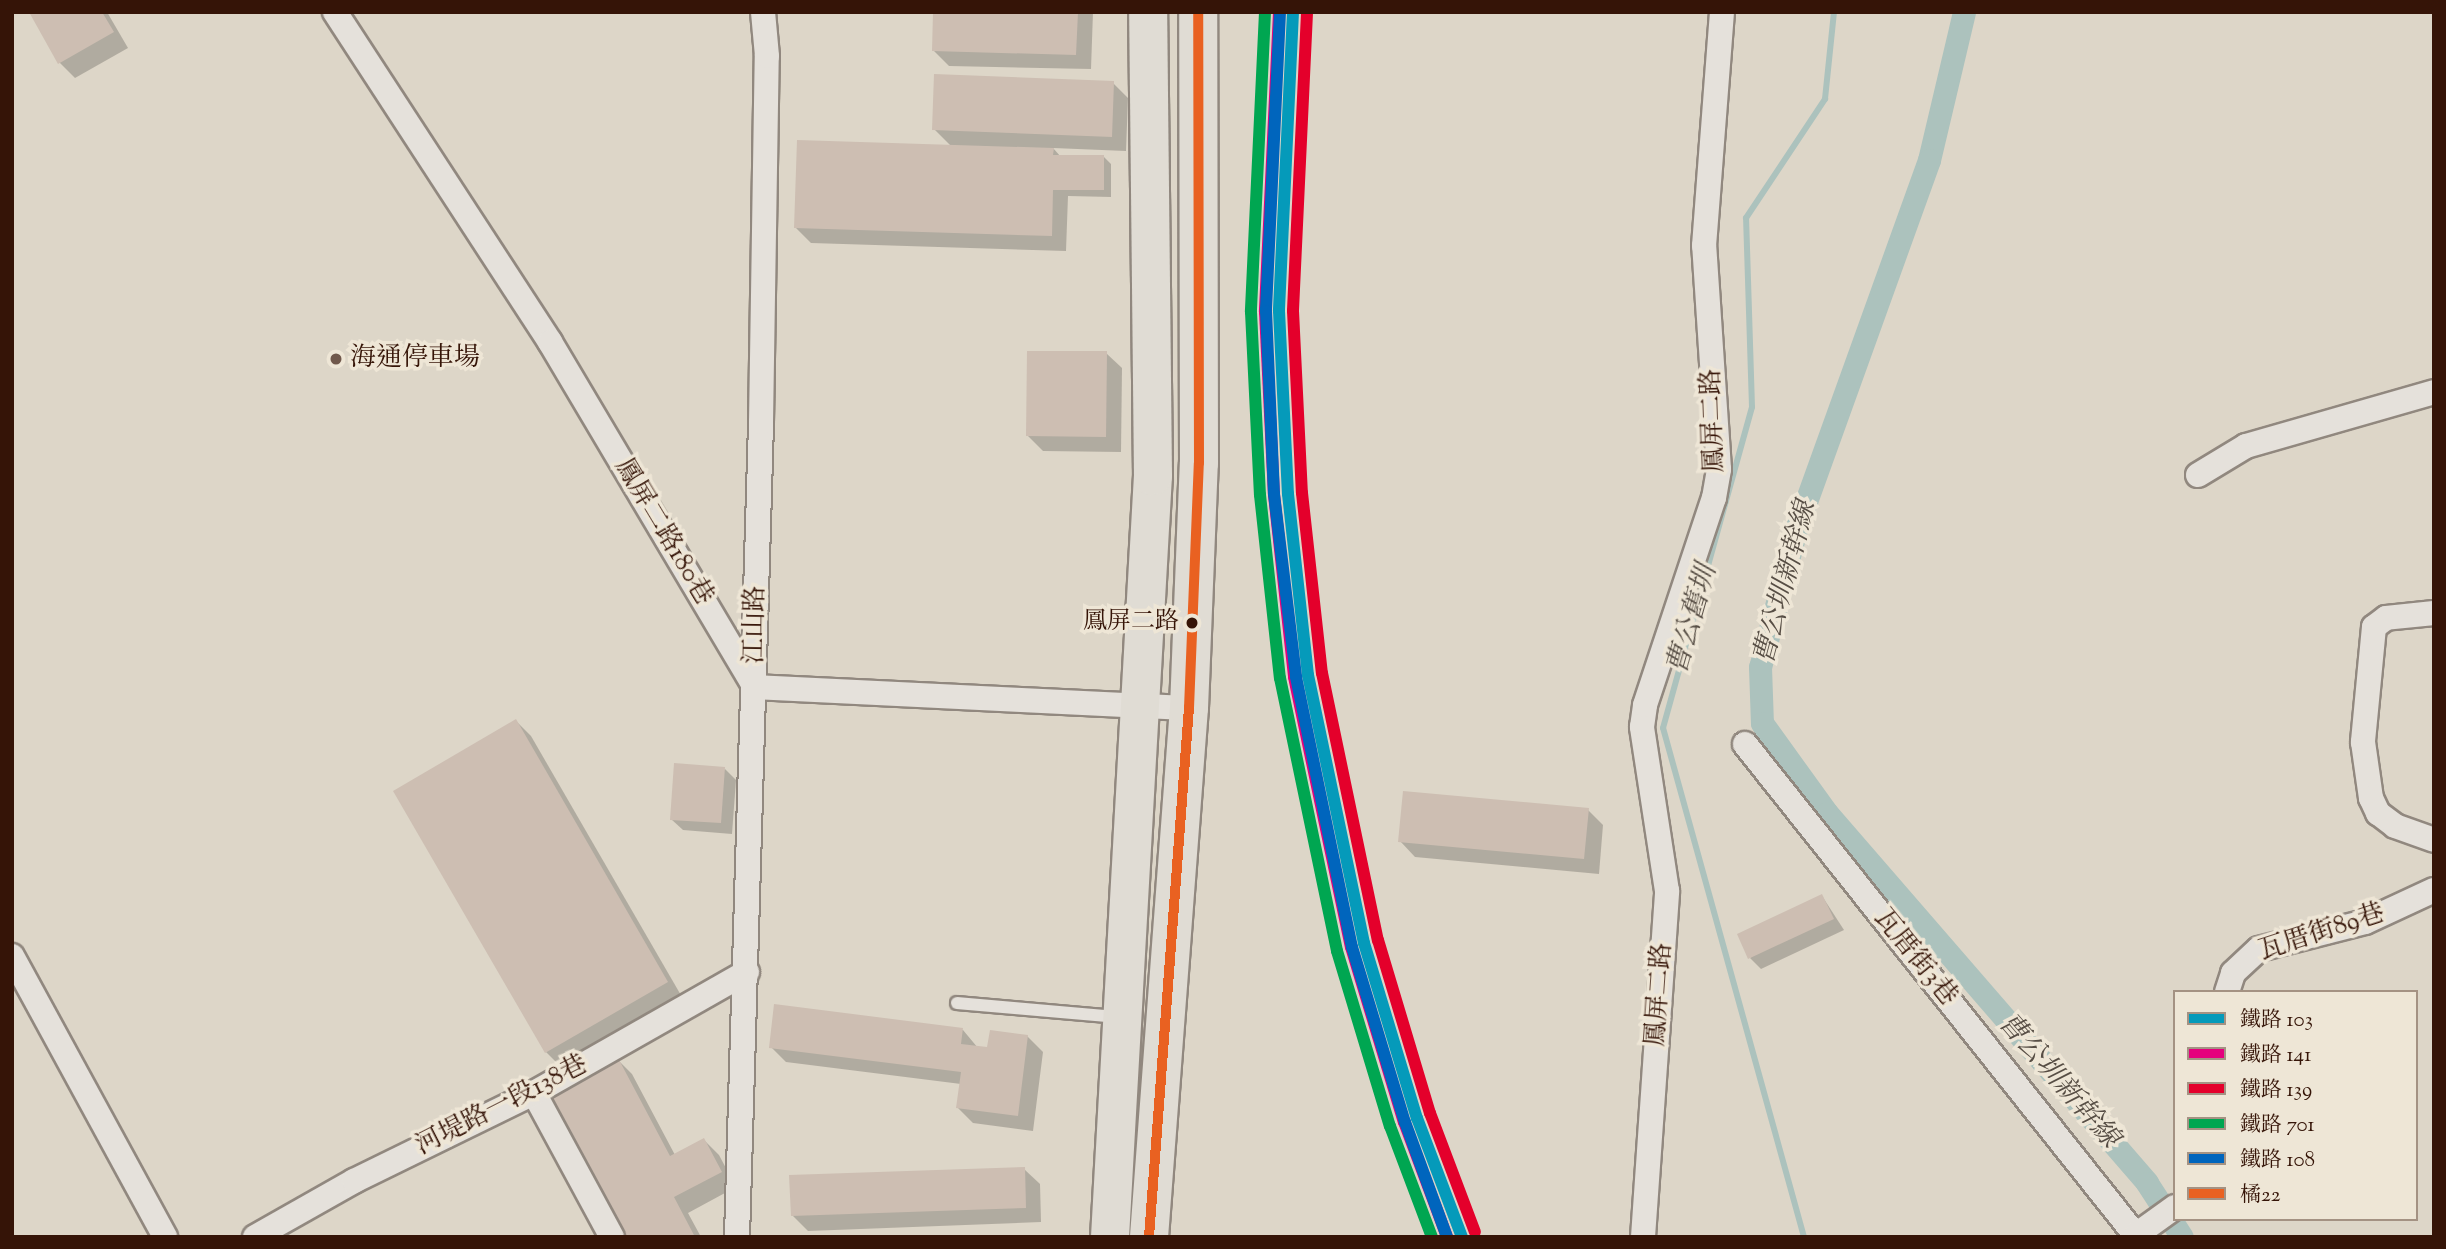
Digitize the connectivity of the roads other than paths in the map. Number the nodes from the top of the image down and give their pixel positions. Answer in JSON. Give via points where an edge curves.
{"nodes":[{"id":1,"x":335,"y":12,"type":"edge"},
{"id":2,"x":763,"y":12,"type":"edge"},
{"id":3,"x":1148,"y":12,"type":"edge"},
{"id":4,"x":1198,"y":12,"type":"edge"},
{"id":5,"x":1722,"y":12,"type":"edge"},
{"id":6,"x":1149,"y":88,"type":"junction"},
{"id":7,"x":1199,"y":91,"type":"junction"},
{"id":8,"x":2434,"y":392,"type":"edge"},
{"id":9,"x":2198,"y":475,"type":"dead end"},
{"id":10,"x":2434,"y":613,"type":"edge"},
{"id":11,"x":755,"y":687,"type":"junction"},
{"id":12,"x":1143,"y":703,"type":"junction"},
{"id":13,"x":1189,"y":708,"type":"junction"},
{"id":14,"x":1745,"y":744,"type":"dead end"},
{"id":15,"x":2434,"y":840,"type":"edge"},
{"id":16,"x":2434,"y":890,"type":"edge"},
{"id":17,"x":12,"y":956,"type":"edge"},
{"id":18,"x":747,"y":972,"type":"junction"},
{"id":19,"x":2228,"y":990,"type":"edge"},
{"id":20,"x":957,"y":1003,"type":"dead end"},
{"id":21,"x":1119,"y":1017,"type":"junction"},
{"id":22,"x":534,"y":1093,"type":"junction"},
{"id":23,"x":2173,"y":1208,"type":"edge"},
{"id":24,"x":2140,"y":1233,"type":"edge"},
{"id":25,"x":165,"y":1237,"type":"edge"},
{"id":26,"x":255,"y":1237,"type":"edge"},
{"id":27,"x":612,"y":1237,"type":"edge"},
{"id":28,"x":737,"y":1237,"type":"edge"},
{"id":29,"x":1110,"y":1237,"type":"edge"},
{"id":30,"x":1150,"y":1237,"type":"edge"},
{"id":31,"x":1643,"y":1237,"type":"edge"}],
"edges":[{"from":1,"to":11,"type":"street","name":"鳳屏二路180巷","via":[[550,342]]},
{"from":2,"to":11,"type":"street","name":"江山路","via":[[767,56]]},
{"from":3,"to":6,"type":"main road"},
{"from":4,"to":7,"type":"main road"},
{"from":5,"to":31,"type":"street","name":"鳳屏二路","via":[[1704,246],[1719,470],[1642,727],[1667,891]]},
{"from":6,"to":7,"type":"main road"},
{"from":6,"to":12,"type":"main road","via":[[1153,476]]},
{"from":7,"to":13,"type":"main road","via":[[1199,463]]},
{"from":8,"to":9,"type":"street","via":[[2246,446]]},
{"from":10,"to":15,"type":"street","via":[[2386,618],[2374,627],[2363,742],[2371,798],[2378,813],[2395,826]]},
{"from":11,"to":12,"type":"street"},
{"from":11,"to":18,"type":"street","name":"江山路"},
{"from":12,"to":13,"type":"street"},
{"from":12,"to":21,"type":"main road"},
{"from":13,"to":30,"type":"main road"},
{"from":14,"to":24,"type":"street","name":"瓦厝街3巷"},
{"from":16,"to":19,"type":"street","name":"瓦厝街89巷","via":[[2365,922],[2259,949],[2233,973]]},
{"from":17,"to":25,"type":"street"},
{"from":18,"to":22,"type":"street","name":"河堤路一段138巷"},
{"from":18,"to":28,"type":"street","name":"江山路"},
{"from":20,"to":21,"type":"lane"},
{"from":21,"to":29,"type":"main road"},
{"from":22,"to":26,"type":"street","name":"河堤路一段138巷","via":[[354,1181]]},
{"from":22,"to":27,"type":"street"},
{"from":23,"to":24,"type":"street"}]}
